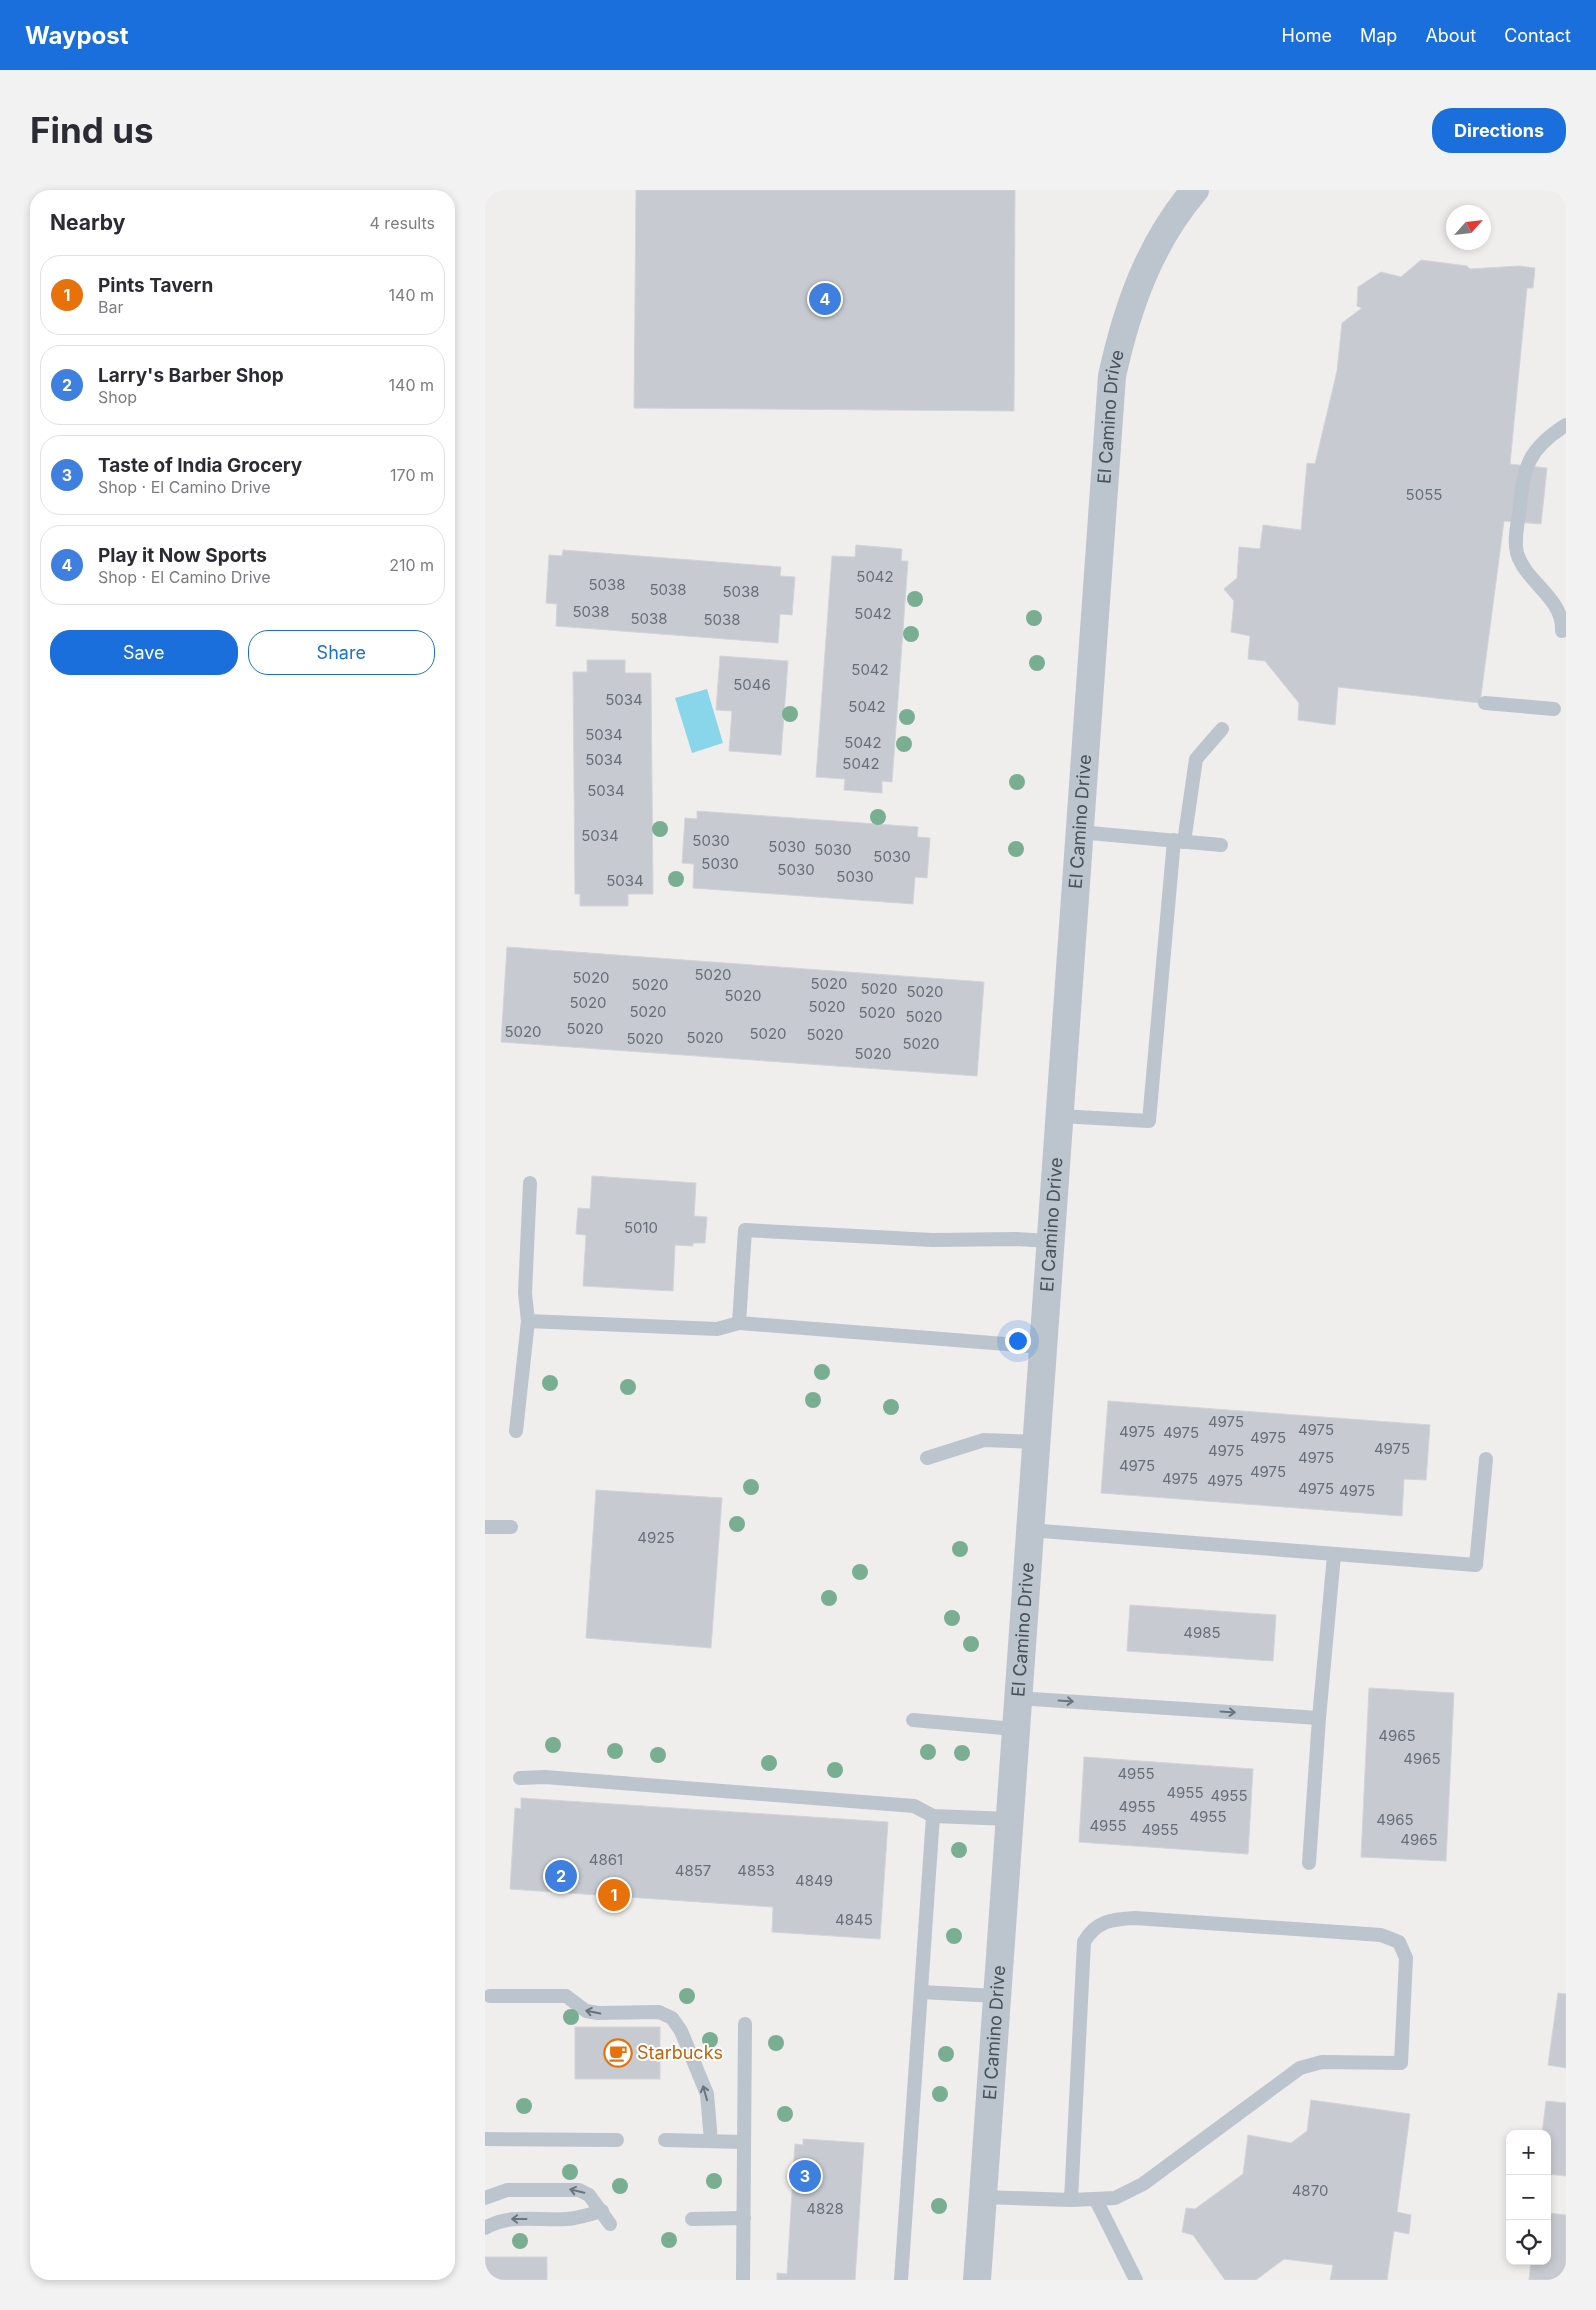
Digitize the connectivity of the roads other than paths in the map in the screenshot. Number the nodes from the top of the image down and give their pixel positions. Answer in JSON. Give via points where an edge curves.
{"nodes":[{"id":1,"x":1195,"y":190,"type":"edge"},
{"id":2,"x":1566,"y":425,"type":"edge"},
{"id":3,"x":1562,"y":631,"type":"dead end"},
{"id":4,"x":1485,"y":703,"type":"dead end"},
{"id":5,"x":1554,"y":709,"type":"dead end"},
{"id":6,"x":1222,"y":729,"type":"dead end"},
{"id":7,"x":1079,"y":832,"type":"junction"},
{"id":8,"x":1179,"y":841,"type":"junction"},
{"id":9,"x":1221,"y":845,"type":"dead end"},
{"id":10,"x":1060,"y":1116,"type":"junction"},
{"id":11,"x":529,"y":1183,"type":"dead end"},
{"id":12,"x":1050,"y":1241,"type":"junction"},
{"id":13,"x":528,"y":1321,"type":"junction"},
{"id":14,"x":739,"y":1323,"type":"junction"},
{"id":15,"x":1043,"y":1346,"type":"junction"},
{"id":16,"x":517,"y":1431,"type":"dead end"},
{"id":17,"x":1036,"y":1442,"type":"junction"},
{"id":18,"x":927,"y":1458,"type":"dead end"},
{"id":19,"x":1486,"y":1459,"type":"dead end"},
{"id":20,"x":485,"y":1527,"type":"edge"},
{"id":21,"x":511,"y":1527,"type":"dead end"},
{"id":22,"x":1029,"y":1530,"type":"junction"},
{"id":23,"x":1334,"y":1555,"type":"junction"},
{"id":24,"x":1017,"y":1698,"type":"junction"},
{"id":25,"x":1319,"y":1718,"type":"junction"},
{"id":26,"x":913,"y":1720,"type":"dead end"},
{"id":27,"x":1015,"y":1729,"type":"junction"},
{"id":28,"x":520,"y":1778,"type":"dead end"},
{"id":29,"x":933,"y":1816,"type":"junction"},
{"id":30,"x":1010,"y":1819,"type":"junction"},
{"id":31,"x":1309,"y":1863,"type":"dead end"},
{"id":32,"x":921,"y":1992,"type":"junction"},
{"id":33,"x":490,"y":1996,"type":"dead end"},
{"id":34,"x":997,"y":1996,"type":"junction"},
{"id":35,"x":745,"y":2024,"type":"dead end"},
{"id":36,"x":485,"y":2139,"type":"edge"},
{"id":37,"x":617,"y":2140,"type":"dead end"},
{"id":38,"x":665,"y":2140,"type":"dead end"},
{"id":39,"x":711,"y":2141,"type":"junction"},
{"id":40,"x":743,"y":2142,"type":"junction"},
{"id":41,"x":983,"y":2197,"type":"junction"},
{"id":42,"x":485,"y":2198,"type":"edge"},
{"id":43,"x":1071,"y":2200,"type":"junction"},
{"id":44,"x":1096,"y":2200,"type":"junction"},
{"id":45,"x":602,"y":2211,"type":"junction"},
{"id":46,"x":692,"y":2218,"type":"dead end"},
{"id":47,"x":744,"y":2218,"type":"junction"},
{"id":48,"x":609,"y":2224,"type":"dead end"},
{"id":49,"x":485,"y":2228,"type":"edge"},
{"id":50,"x":743,"y":2280,"type":"edge"},
{"id":51,"x":901,"y":2280,"type":"edge"},
{"id":52,"x":977,"y":2280,"type":"edge"},
{"id":53,"x":1136,"y":2280,"type":"edge"}],
"edges":[{"from":1,"to":7,"type":"street","name":"El Camino Drive","via":[[1160,238],[1141,278],[1123,328],[1112,376]]},
{"from":2,"to":3,"type":"lane","via":[[1537,447],[1529,459],[1523,477],[1516,536],[1517,553],[1555,605],[1563,624]]},
{"from":4,"to":5,"type":"lane"},
{"from":6,"to":8,"type":"lane","via":[[1196,759]]},
{"from":7,"to":8,"type":"lane"},
{"from":7,"to":10,"type":"street","name":"El Camino Drive"},
{"from":8,"to":9,"type":"lane"},
{"from":8,"to":10,"type":"lane","via":[[1149,1121]]},
{"from":10,"to":12,"type":"street","name":"El Camino Drive"},
{"from":11,"to":13,"type":"lane","via":[[525,1293]]},
{"from":12,"to":14,"type":"lane","via":[[932,1240],[745,1230]]},
{"from":12,"to":15,"type":"street","name":"El Camino Drive"},
{"from":13,"to":14,"type":"lane","via":[[717,1329]]},
{"from":13,"to":16,"type":"lane"},
{"from":14,"to":15,"type":"lane"},
{"from":15,"to":17,"type":"street","name":"El Camino Drive"},
{"from":17,"to":18,"type":"lane","via":[[983,1440]]},
{"from":17,"to":22,"type":"street","name":"El Camino Drive"},
{"from":19,"to":23,"type":"lane","via":[[1477,1565]]},
{"from":20,"to":21,"type":"lane"},
{"from":22,"to":23,"type":"lane"},
{"from":22,"to":24,"type":"street","name":"El Camino Drive"},
{"from":23,"to":25,"type":"lane"},
{"from":24,"to":25,"type":"lane","one_way":true},
{"from":24,"to":27,"type":"street","name":"El Camino Drive"},
{"from":25,"to":31,"type":"lane"},
{"from":26,"to":27,"type":"lane"},
{"from":27,"to":30,"type":"street","name":"El Camino Drive"},
{"from":28,"to":29,"type":"lane","via":[[545,1777],[914,1806]]},
{"from":29,"to":30,"type":"lane"},
{"from":29,"to":32,"type":"lane"},
{"from":30,"to":34,"type":"street","name":"El Camino Drive"},
{"from":32,"to":34,"type":"lane"},
{"from":32,"to":51,"type":"lane"},
{"from":39,"to":33,"type":"lane","one_way":true,"via":[[707,2094],[681,2030],[672,2018],[659,2012],[598,2014],[587,2011],[566,1996]]},
{"from":34,"to":41,"type":"street","name":"El Camino Drive"},
{"from":35,"to":40,"type":"lane"},
{"from":36,"to":37,"type":"lane"},
{"from":38,"to":39,"type":"lane"},
{"from":39,"to":40,"type":"lane"},
{"from":40,"to":47,"type":"lane"},
{"from":41,"to":43,"type":"lane"},
{"from":41,"to":52,"type":"street","name":"El Camino Drive"},
{"from":45,"to":42,"type":"lane","one_way":true,"via":[[589,2195],[579,2190],[507,2190]]},
{"from":43,"to":44,"type":"lane"},
{"from":43,"to":44,"type":"lane","via":[[1084,1942],[1095,1927],[1105,1922],[1135,1918],[1381,1936],[1399,1942],[1405,1958],[1401,2063],[1322,2062],[1299,2068],[1143,2184],[1115,2198]]},
{"from":44,"to":53,"type":"lane"},
{"from":45,"to":48,"type":"lane"},
{"from":45,"to":49,"type":"lane","one_way":true,"via":[[567,2219],[511,2218]]},
{"from":46,"to":47,"type":"lane"},
{"from":47,"to":50,"type":"lane"}]}
